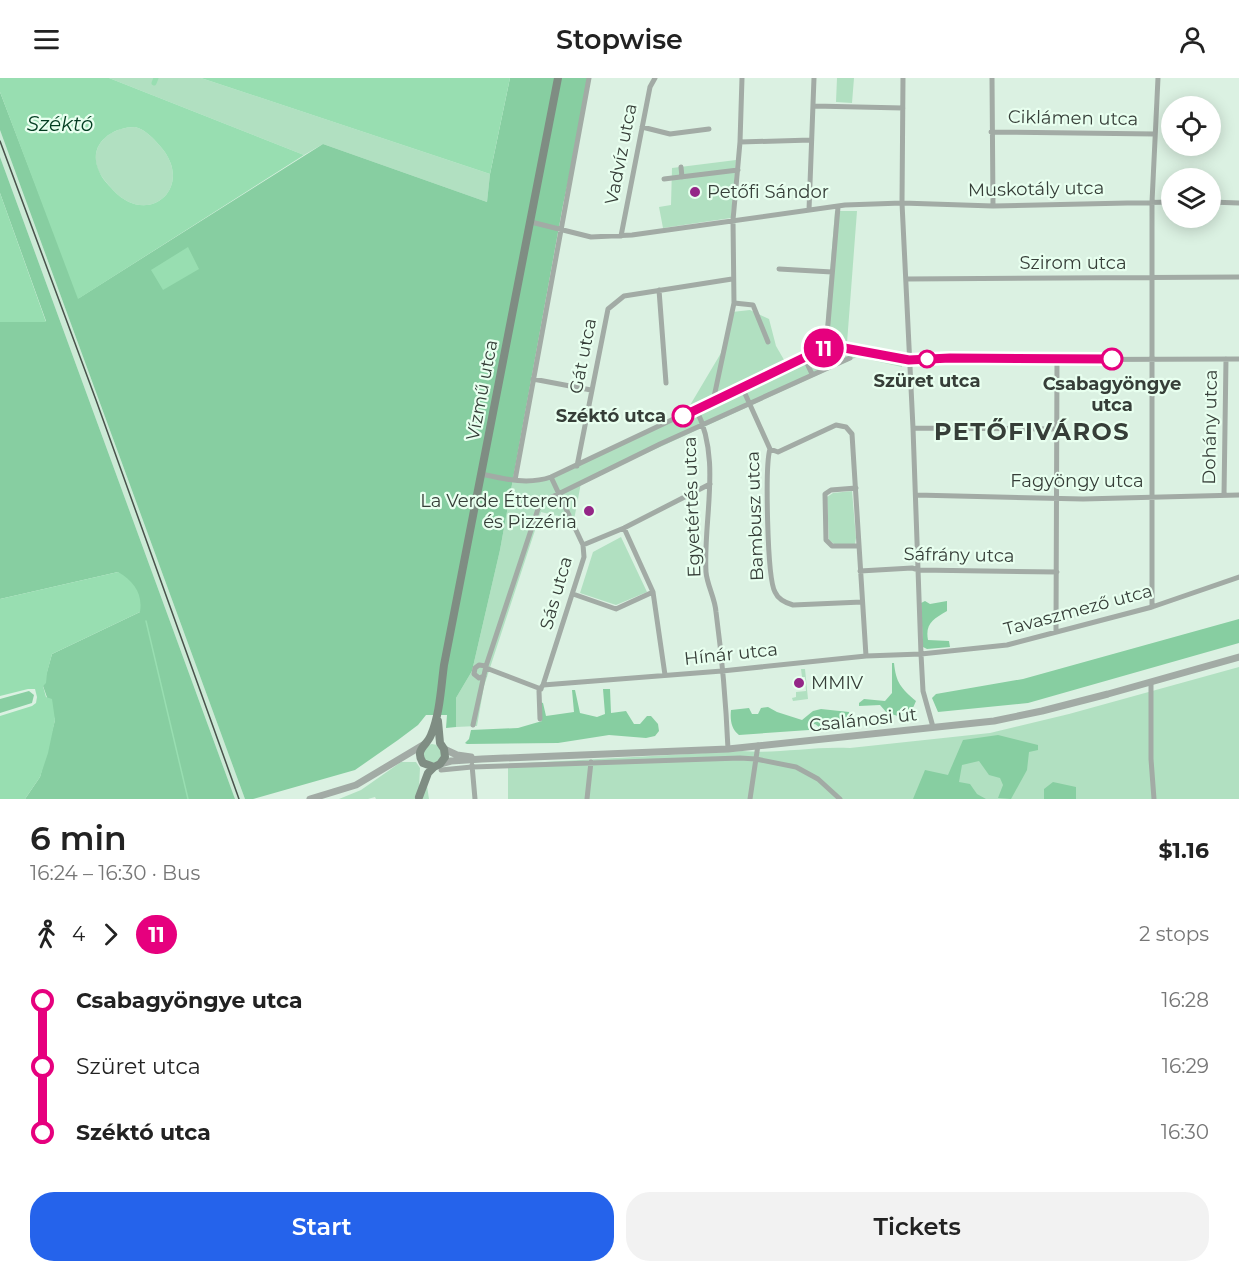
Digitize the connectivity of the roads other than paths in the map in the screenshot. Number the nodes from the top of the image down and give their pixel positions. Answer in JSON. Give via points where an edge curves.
{"nodes":[{"id":1,"x":558,"y":78,"type":"edge"},
{"id":2,"x":590,"y":78,"type":"edge"},
{"id":3,"x":655,"y":78,"type":"edge"},
{"id":4,"x":742,"y":78,"type":"edge"},
{"id":5,"x":814,"y":78,"type":"edge"},
{"id":6,"x":903,"y":78,"type":"edge"},
{"id":7,"x":992,"y":78,"type":"edge"},
{"id":8,"x":1158,"y":78,"type":"edge"},
{"id":9,"x":814,"y":106,"type":"junction"},
{"id":10,"x":903,"y":108,"type":"junction"},
{"id":11,"x":642,"y":127,"type":"junction"},
{"id":12,"x":709,"y":129,"type":"dead end"},
{"id":13,"x":992,"y":132,"type":"junction"},
{"id":14,"x":1155,"y":134,"type":"junction"},
{"id":15,"x":811,"y":140,"type":"junction"},
{"id":16,"x":740,"y":142,"type":"junction"},
{"id":17,"x":681,"y":167,"type":"dead end"},
{"id":18,"x":738,"y":170,"type":"junction"},
{"id":19,"x":682,"y":177,"type":"junction"},
{"id":20,"x":664,"y":179,"type":"dead end"},
{"id":21,"x":1152,"y":202,"type":"junction"},
{"id":22,"x":1161,"y":202,"type":"edge"},
{"id":23,"x":1221,"y":202,"type":"edge"},
{"id":24,"x":1239,"y":202,"type":"edge"},
{"id":25,"x":902,"y":203,"type":"junction"},
{"id":26,"x":993,"y":206,"type":"junction"},
{"id":27,"x":837,"y":207,"type":"junction"},
{"id":28,"x":809,"y":210,"type":"junction"},
{"id":29,"x":733,"y":220,"type":"junction"},
{"id":30,"x":531,"y":222,"type":"junction"},
{"id":31,"x":562,"y":230,"type":"junction"},
{"id":32,"x":621,"y":236,"type":"junction"},
{"id":33,"x":779,"y":269,"type":"dead end"},
{"id":34,"x":832,"y":272,"type":"junction"},
{"id":35,"x":1151,"y":277,"type":"junction"},
{"id":36,"x":1239,"y":277,"type":"edge"},
{"id":37,"x":732,"y":279,"type":"junction"},
{"id":38,"x":907,"y":279,"type":"junction"},
{"id":39,"x":659,"y":290,"type":"junction"},
{"id":40,"x":734,"y":303,"type":"junction"},
{"id":41,"x":768,"y":342,"type":"dead end"},
{"id":42,"x":826,"y":347,"type":"junction"},
{"id":43,"x":805,"y":358,"type":"junction"},
{"id":44,"x":850,"y":358,"type":"dead end"},
{"id":45,"x":1057,"y":359,"type":"junction"},
{"id":46,"x":1226,"y":359,"type":"junction"},
{"id":47,"x":1239,"y":359,"type":"edge"},
{"id":48,"x":909,"y":360,"type":"junction"},
{"id":49,"x":1152,"y":360,"type":"junction"},
{"id":50,"x":812,"y":374,"type":"junction"},
{"id":51,"x":533,"y":379,"type":"junction"},
{"id":52,"x":666,"y":383,"type":"dead end"},
{"id":53,"x":742,"y":387,"type":"junction"},
{"id":54,"x":591,"y":390,"type":"junction"},
{"id":55,"x":715,"y":400,"type":"junction"},
{"id":56,"x":750,"y":404,"type":"junction"},
{"id":57,"x":696,"y":409,"type":"junction"},
{"id":58,"x":704,"y":424,"type":"junction"},
{"id":59,"x":913,"y":428,"type":"junction"},
{"id":60,"x":1058,"y":429,"type":"junction"},
{"id":61,"x":770,"y":449,"type":"junction"},
{"id":62,"x":577,"y":466,"type":"junction"},
{"id":63,"x":481,"y":474,"type":"junction"},
{"id":64,"x":551,"y":477,"type":"junction"},
{"id":65,"x":515,"y":480,"type":"junction"},
{"id":66,"x":710,"y":484,"type":"junction"},
{"id":67,"x":856,"y":488,"type":"junction"},
{"id":68,"x":558,"y":493,"type":"junction"},
{"id":69,"x":916,"y":495,"type":"junction"},
{"id":70,"x":1224,"y":495,"type":"junction"},
{"id":71,"x":1239,"y":495,"type":"edge"},
{"id":72,"x":1058,"y":497,"type":"junction"},
{"id":73,"x":1150,"y":497,"type":"junction"},
{"id":74,"x":624,"y":528,"type":"junction"},
{"id":75,"x":583,"y":545,"type":"junction"},
{"id":76,"x":859,"y":546,"type":"junction"},
{"id":77,"x":919,"y":570,"type":"junction"},
{"id":78,"x":860,"y":571,"type":"junction"},
{"id":79,"x":1058,"y":572,"type":"junction"},
{"id":80,"x":1239,"y":577,"type":"edge"},
{"id":81,"x":653,"y":592,"type":"junction"},
{"id":82,"x":573,"y":594,"type":"junction"},
{"id":83,"x":862,"y":602,"type":"junction"},
{"id":84,"x":1152,"y":607,"type":"junction"},
{"id":85,"x":1056,"y":631,"type":"junction"},
{"id":86,"x":921,"y":654,"type":"junction"},
{"id":87,"x":866,"y":656,"type":"junction"},
{"id":88,"x":1239,"y":657,"type":"edge"},
{"id":89,"x":486,"y":667,"type":"junction"},
{"id":90,"x":722,"y":671,"type":"junction"},
{"id":91,"x":665,"y":675,"type":"junction"},
{"id":92,"x":484,"y":676,"type":"junction"},
{"id":93,"x":1151,"y":682,"type":"junction"},
{"id":94,"x":542,"y":687,"type":"junction"},
{"id":95,"x":438,"y":708,"type":"junction"},
{"id":96,"x":540,"y":719,"type":"dead end"},
{"id":97,"x":473,"y":725,"type":"dead end"},
{"id":98,"x":933,"y":727,"type":"junction"},
{"id":99,"x":425,"y":743,"type":"junction"},
{"id":100,"x":758,"y":745,"type":"junction"},
{"id":101,"x":442,"y":746,"type":"junction"},
{"id":102,"x":728,"y":749,"type":"junction"},
{"id":103,"x":592,"y":754,"type":"junction"},
{"id":104,"x":400,"y":757,"type":"junction"},
{"id":105,"x":482,"y":759,"type":"junction"},
{"id":106,"x":756,"y":759,"type":"junction"},
{"id":107,"x":421,"y":760,"type":"junction"},
{"id":108,"x":591,"y":763,"type":"junction"},
{"id":109,"x":471,"y":764,"type":"junction"},
{"id":110,"x":438,"y":767,"type":"junction"},
{"id":111,"x":324,"y":797,"type":"edge"},
{"id":112,"x":419,"y":798,"type":"edge"},
{"id":113,"x":310,"y":799,"type":"edge"},
{"id":114,"x":475,"y":799,"type":"edge"},
{"id":115,"x":587,"y":799,"type":"edge"},
{"id":116,"x":750,"y":799,"type":"edge"},
{"id":117,"x":840,"y":799,"type":"edge"},
{"id":118,"x":1154,"y":799,"type":"edge"}],
"edges":[{"from":1,"to":30,"type":"main road","name":"Vízmű utca"},
{"from":2,"to":31,"type":"street"},
{"from":3,"to":11,"type":"street","name":"Vadvíz utca"},
{"from":4,"to":16,"type":"street"},
{"from":5,"to":9,"type":"street"},
{"from":6,"to":10,"type":"street"},
{"from":7,"to":13,"type":"street"},
{"from":8,"to":14,"type":"street"},
{"from":9,"to":10,"type":"street"},
{"from":9,"to":15,"type":"street"},
{"from":10,"to":25,"type":"street"},
{"from":11,"to":12,"type":"street","via":[[670,134]]},
{"from":11,"to":32,"type":"street","name":"Vadvíz utca"},
{"from":13,"to":14,"type":"street","name":"Ciklámen utca"},
{"from":13,"to":26,"type":"street"},
{"from":14,"to":21,"type":"street"},
{"from":15,"to":16,"type":"street"},
{"from":15,"to":28,"type":"street"},
{"from":16,"to":18,"type":"street"},
{"from":17,"to":19,"type":"street"},
{"from":18,"to":19,"type":"street"},
{"from":18,"to":29,"type":"street"},
{"from":19,"to":20,"type":"street"},
{"from":21,"to":22,"type":"street","name":"Muskotály utca"},
{"from":21,"to":26,"type":"street","name":"Muskotály utca"},
{"from":21,"to":35,"type":"street"},
{"from":23,"to":24,"type":"street"},
{"from":25,"to":26,"type":"street","name":"Muskotály utca"},
{"from":25,"to":27,"type":"street","name":"Muskotály utca"},
{"from":25,"to":38,"type":"street"},
{"from":27,"to":28,"type":"street","name":"Muskotály utca"},
{"from":27,"to":34,"type":"street"},
{"from":28,"to":29,"type":"street","name":"Muskotály utca"},
{"from":29,"to":32,"type":"street","name":"Muskotály utca"},
{"from":29,"to":37,"type":"street"},
{"from":30,"to":31,"type":"street","name":"Muskotály utca"},
{"from":30,"to":63,"type":"main road","name":"Vízmű utca"},
{"from":31,"to":32,"type":"street","name":"Muskotály utca","via":[[591,237]]},
{"from":31,"to":51,"type":"street"},
{"from":33,"to":34,"type":"street"},
{"from":34,"to":42,"type":"street"},
{"from":35,"to":36,"type":"street","name":"Szirom utca"},
{"from":35,"to":38,"type":"street","name":"Szirom utca"},
{"from":35,"to":49,"type":"street"},
{"from":37,"to":39,"type":"street","name":"Gát utca"},
{"from":37,"to":40,"type":"street"},
{"from":38,"to":48,"type":"street"},
{"from":39,"to":52,"type":"street"},
{"from":39,"to":54,"type":"street","name":"Gát utca","via":[[624,296],[608,309]]},
{"from":40,"to":41,"type":"street","via":[[753,305]]},
{"from":40,"to":55,"type":"street"},
{"from":42,"to":43,"type":"street"},
{"from":42,"to":48,"type":"street"},
{"from":43,"to":50,"type":"street"},
{"from":43,"to":53,"type":"street"},
{"from":44,"to":50,"type":"street"},
{"from":45,"to":48,"type":"street"},
{"from":45,"to":49,"type":"street"},
{"from":45,"to":60,"type":"street"},
{"from":46,"to":47,"type":"street"},
{"from":46,"to":49,"type":"street"},
{"from":46,"to":70,"type":"street","name":"Dohány utca"},
{"from":48,"to":59,"type":"street"},
{"from":49,"to":73,"type":"street"},
{"from":50,"to":56,"type":"street"},
{"from":51,"to":54,"type":"street"},
{"from":51,"to":65,"type":"street"},
{"from":53,"to":55,"type":"street"},
{"from":53,"to":56,"type":"street","name":"Bambusz utca"},
{"from":54,"to":62,"type":"street","name":"Gát utca"},
{"from":55,"to":57,"type":"street"},
{"from":56,"to":58,"type":"street"},
{"from":56,"to":61,"type":"street","name":"Bambusz utca"},
{"from":57,"to":58,"type":"street","name":"Egyetértés utca"},
{"from":57,"to":62,"type":"street"},
{"from":58,"to":66,"type":"street","name":"Egyetértés utca"},
{"from":58,"to":68,"type":"street"},
{"from":59,"to":60,"type":"street"},
{"from":59,"to":69,"type":"street"},
{"from":60,"to":72,"type":"street"},
{"from":61,"to":67,"type":"street","via":[[778,452],[836,425],[843,426],[853,438]]},
{"from":61,"to":83,"type":"street","name":"Bambusz utca","via":[[768,502],[774,591],[794,605]]},
{"from":62,"to":64,"type":"street"},
{"from":63,"to":65,"type":"street"},
{"from":63,"to":95,"type":"main road","name":"Vízmű utca"},
{"from":64,"to":65,"type":"street"},
{"from":64,"to":68,"type":"street","name":"Sás utca"},
{"from":66,"to":74,"type":"street"},
{"from":66,"to":90,"type":"street","name":"Egyetértés utca","via":[[706,573],[716,609]]},
{"from":67,"to":76,"type":"street"},
{"from":67,"to":76,"type":"street","via":[[826,493],[826,540],[832,546]]},
{"from":68,"to":75,"type":"street","name":"Sás utca"},
{"from":68,"to":89,"type":"street","via":[[538,509]]},
{"from":69,"to":72,"type":"street","name":"Fagyöngy utca"},
{"from":69,"to":77,"type":"street"},
{"from":70,"to":71,"type":"street","name":"Fagyöngy utca"},
{"from":70,"to":73,"type":"street","name":"Fagyöngy utca"},
{"from":72,"to":73,"type":"street","name":"Fagyöngy utca"},
{"from":72,"to":79,"type":"street"},
{"from":73,"to":84,"type":"street"},
{"from":74,"to":75,"type":"street"},
{"from":74,"to":81,"type":"street"},
{"from":75,"to":82,"type":"street","name":"Sás utca","via":[[584,556]]},
{"from":76,"to":78,"type":"street"},
{"from":77,"to":78,"type":"street","name":"Sáfrány utca"},
{"from":77,"to":79,"type":"street","name":"Sáfrány utca"},
{"from":77,"to":86,"type":"street"},
{"from":78,"to":83,"type":"street"},
{"from":79,"to":85,"type":"street"},
{"from":80,"to":84,"type":"street","name":"Tavaszmező utca"},
{"from":81,"to":82,"type":"street","via":[[616,609]]},
{"from":81,"to":91,"type":"street"},
{"from":82,"to":94,"type":"street","name":"Sás utca"},
{"from":83,"to":87,"type":"street"},
{"from":84,"to":85,"type":"street","name":"Tavaszmező utca"},
{"from":85,"to":86,"type":"street","name":"Tavaszmező utca","via":[[1007,645]]},
{"from":86,"to":87,"type":"street","name":"Hínár utca"},
{"from":86,"to":98,"type":"street","via":[[923,691]]},
{"from":87,"to":90,"type":"street","name":"Hínár utca"},
{"from":88,"to":93,"type":"street","name":"Csalánosi út"},
{"from":89,"to":92,"type":"street"},
{"from":89,"to":92,"type":"street","via":[[479,666],[474,672]]},
{"from":89,"to":94,"type":"street"},
{"from":90,"to":91,"type":"street","name":"Hínár utca"},
{"from":90,"to":102,"type":"street","name":"Egyetértés utca"},
{"from":91,"to":94,"type":"street","name":"Hínár utca"},
{"from":92,"to":97,"type":"street"},
{"from":93,"to":98,"type":"street","name":"Csalánosi út","via":[[994,721]]},
{"from":93,"to":118,"type":"street"},
{"from":94,"to":96,"type":"street","name":"Sás utca","via":[[538,691]]},
{"from":95,"to":99,"type":"main road","via":[[432,733]]},
{"from":95,"to":101,"type":"main road"},
{"from":98,"to":100,"type":"street","name":"Csalánosi út"},
{"from":99,"to":101,"type":"main road","via":[[434,741]]},
{"from":99,"to":104,"type":"street"},
{"from":99,"to":107,"type":"main road","via":[[419,753]]},
{"from":100,"to":102,"type":"street","name":"Csalánosi út"},
{"from":100,"to":106,"type":"street"},
{"from":101,"to":105,"type":"street","name":"Csalánosi út","via":[[457,755]]},
{"from":101,"to":110,"type":"main road","via":[[445,757]]},
{"from":102,"to":103,"type":"street","name":"Csalánosi út"},
{"from":103,"to":105,"type":"street","name":"Csalánosi út"},
{"from":103,"to":108,"type":"street"},
{"from":104,"to":107,"type":"street"},
{"from":104,"to":111,"type":"street","via":[[356,785]]},
{"from":105,"to":109,"type":"street","name":"Csalánosi út"},
{"from":106,"to":108,"type":"street"},
{"from":106,"to":116,"type":"street"},
{"from":106,"to":117,"type":"street","via":[[796,767],[818,779]]},
{"from":107,"to":110,"type":"main road"},
{"from":107,"to":112,"type":"main road"},
{"from":108,"to":109,"type":"street"},
{"from":108,"to":115,"type":"street"},
{"from":109,"to":110,"type":"street","name":"Csalánosi út","via":[[451,761]]},
{"from":109,"to":114,"type":"street"},
{"from":110,"to":112,"type":"main road","via":[[428,773]]},
{"from":111,"to":113,"type":"street"}]}
